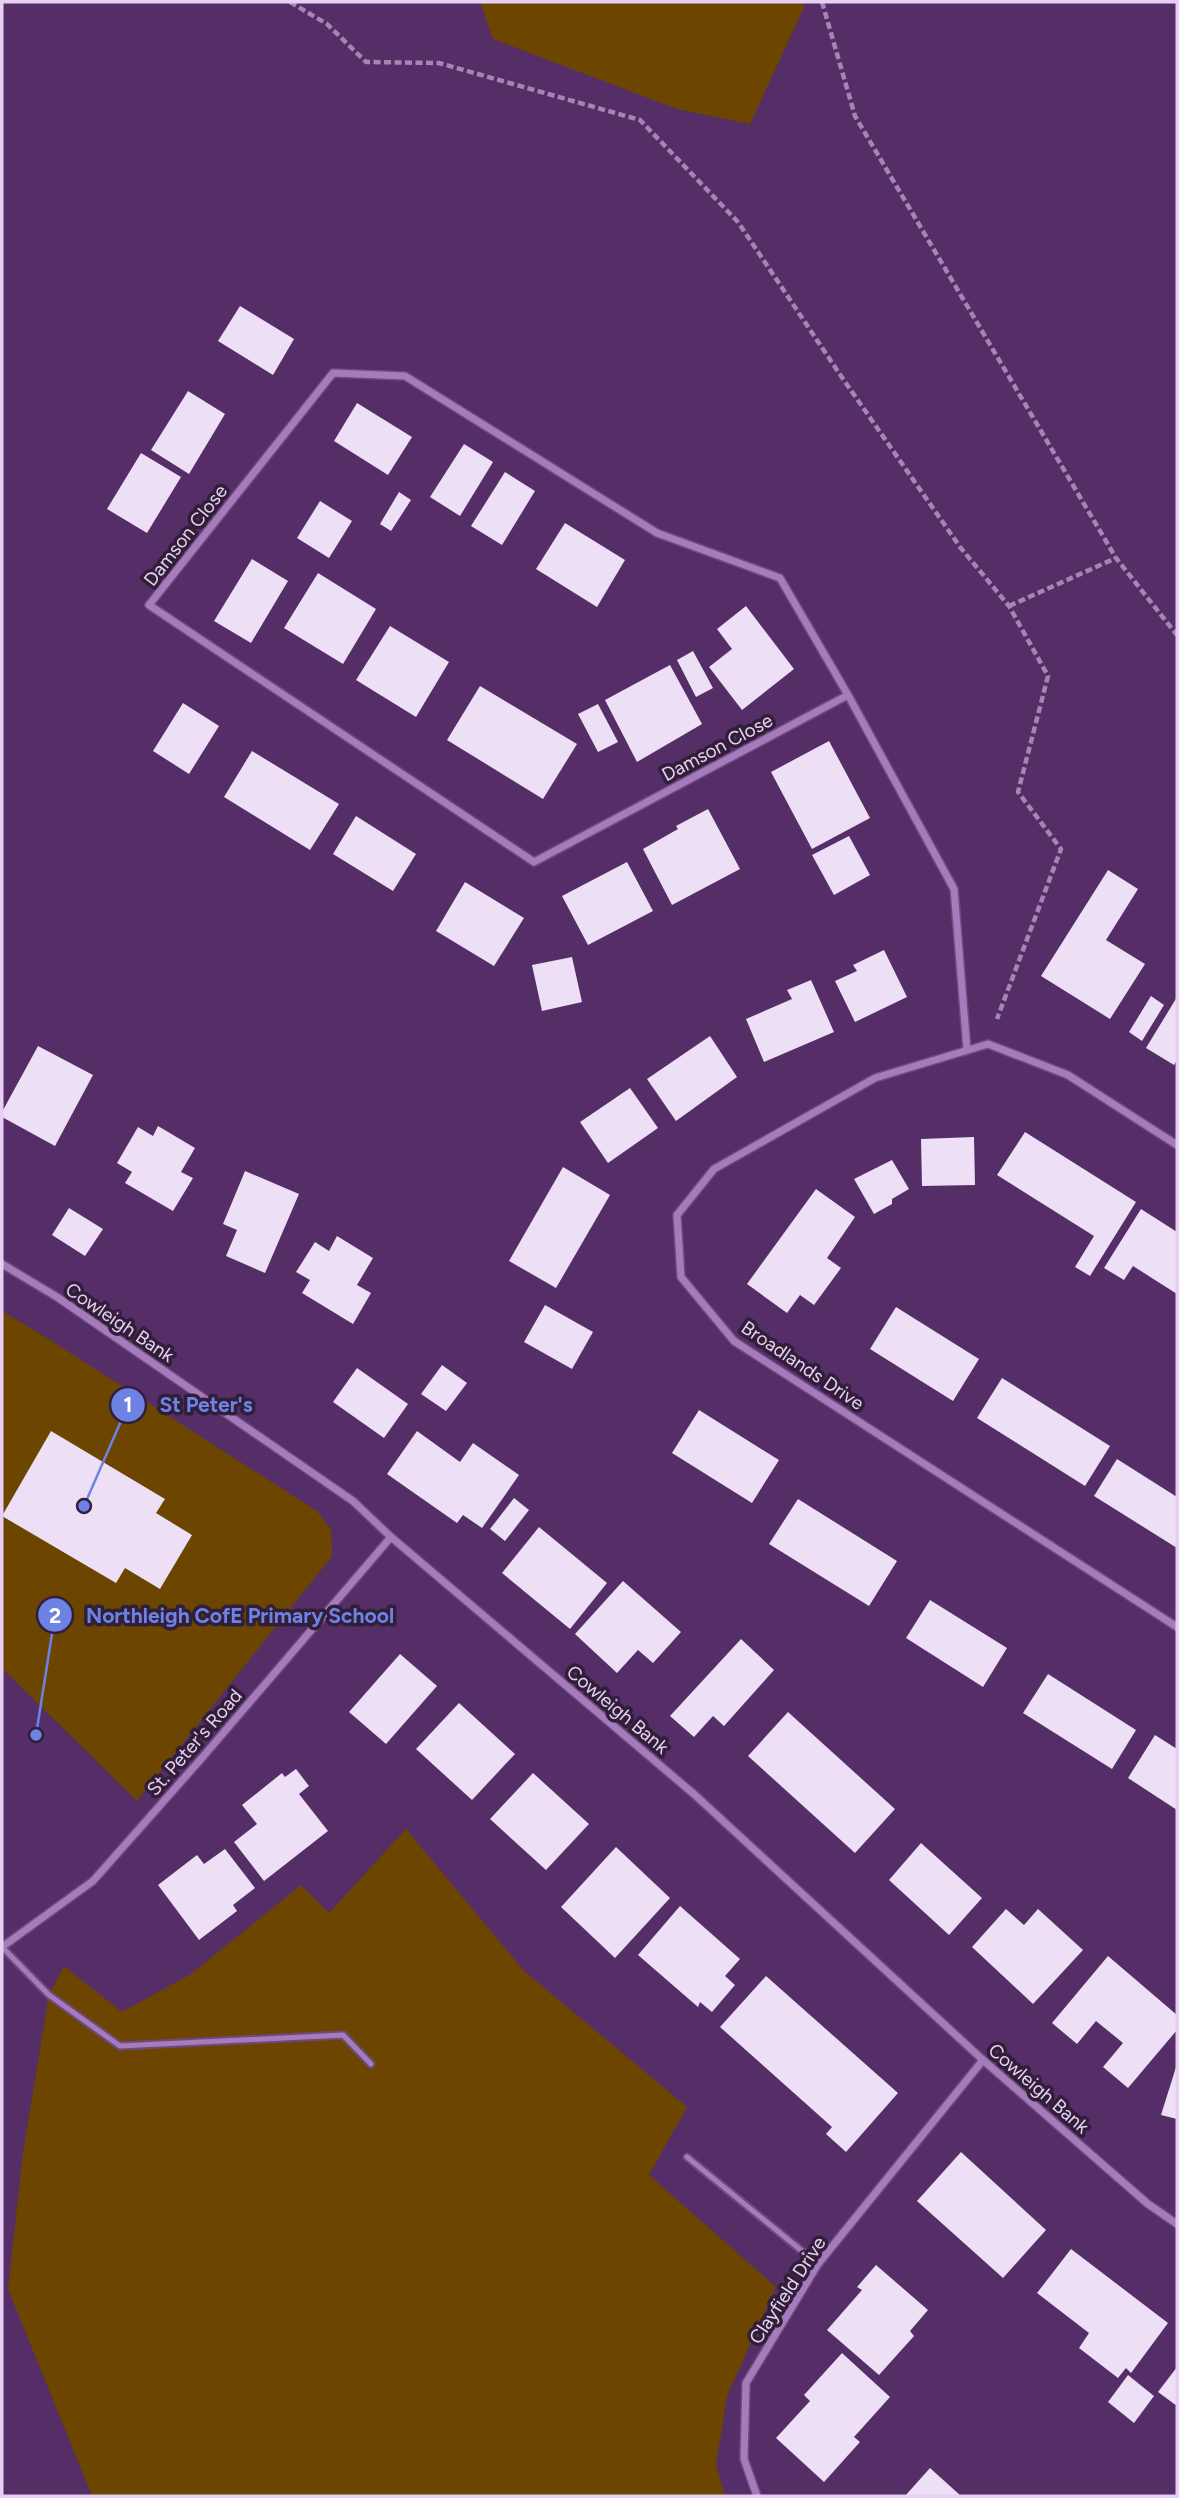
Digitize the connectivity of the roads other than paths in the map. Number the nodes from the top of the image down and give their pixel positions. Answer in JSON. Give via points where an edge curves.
{"nodes":[{"id":1,"x":848,"y":695,"type":"junction"},
{"id":2,"x":967,"y":1050,"type":"junction"},
{"id":3,"x":1177,"y":1145,"type":"edge"},
{"id":4,"x":2,"y":1264,"type":"edge"},
{"id":5,"x":391,"y":1537,"type":"junction"},
{"id":6,"x":1177,"y":1627,"type":"edge"},
{"id":7,"x":2,"y":1947,"type":"edge"},
{"id":8,"x":983,"y":2060,"type":"junction"},
{"id":9,"x":371,"y":2064,"type":"dead end"},
{"id":10,"x":687,"y":2157,"type":"dead end"},
{"id":11,"x":1177,"y":2224,"type":"edge"},
{"id":12,"x":818,"y":2264,"type":"junction"},
{"id":13,"x":757,"y":2496,"type":"edge"}],
"edges":[{"from":1,"to":1,"type":"street","name":"Damson Close","via":[[534,862],[149,606],[333,373],[405,376],[657,533],[780,578]]},
{"from":1,"to":2,"type":"street","name":"Damson Close","via":[[954,889]]},
{"from":2,"to":3,"type":"street","name":"Broadlands Drive","via":[[988,1044],[1069,1075]]},
{"from":2,"to":6,"type":"street","name":"Broadlands Drive","via":[[875,1078],[714,1169],[677,1215],[681,1277],[734,1341]]},
{"from":4,"to":5,"type":"street","name":"Cowleigh Bank","via":[[353,1501]]},
{"from":5,"to":7,"type":"street","name":"St. Peter's Road","via":[[93,1881]]},
{"from":5,"to":8,"type":"street","name":"Cowleigh Bank","via":[[695,1795]]},
{"from":7,"to":9,"type":"lane","via":[[50,1995],[120,2046],[343,2035]]},
{"from":8,"to":11,"type":"street","name":"Cowleigh Bank"},
{"from":8,"to":12,"type":"street","name":"Clayfield Drive"},
{"from":10,"to":12,"type":"lane"},
{"from":12,"to":13,"type":"street","name":"Clayfield Drive","via":[[746,2383],[744,2459]]}]}
